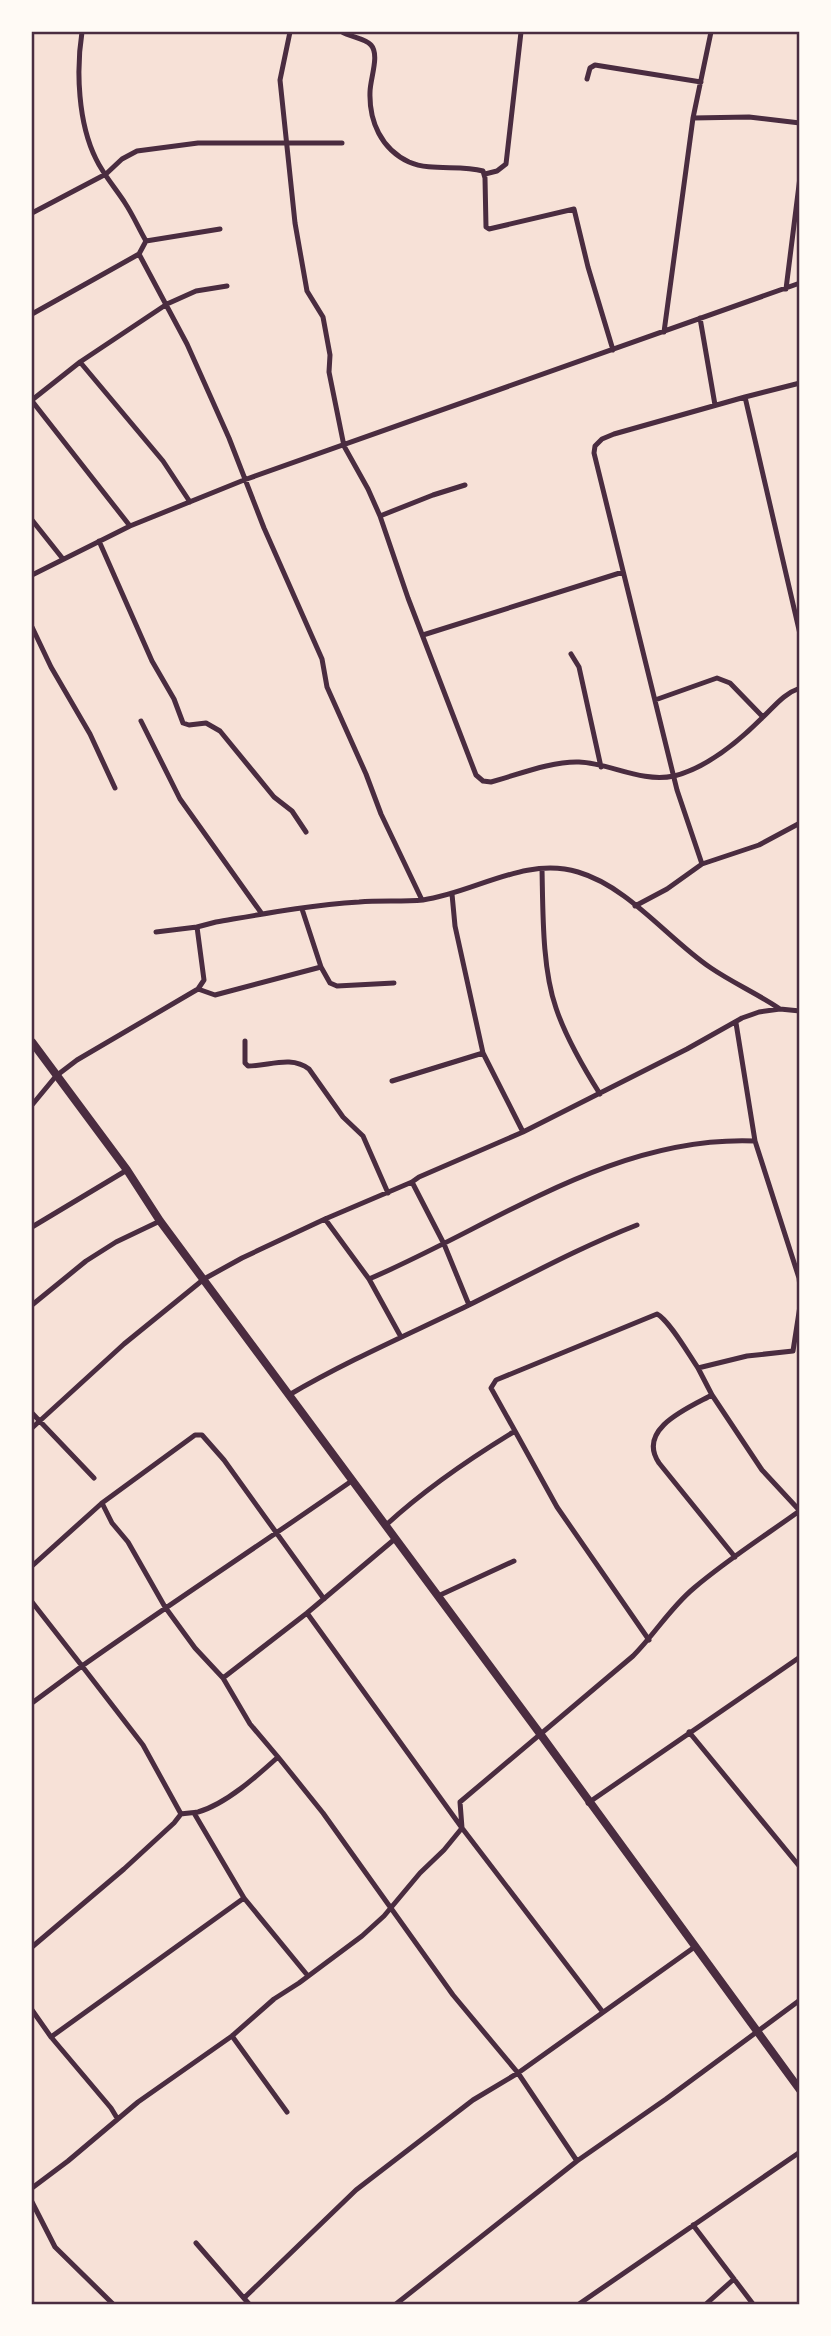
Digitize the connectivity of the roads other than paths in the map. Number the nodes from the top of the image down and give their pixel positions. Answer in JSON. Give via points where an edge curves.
{"nodes":[{"id":1,"x":82,"y":32,"type":"edge"},
{"id":2,"x":290,"y":32,"type":"edge"},
{"id":3,"x":342,"y":32,"type":"edge"},
{"id":4,"x":521,"y":32,"type":"edge"},
{"id":5,"x":711,"y":32,"type":"edge"},
{"id":6,"x":587,"y":79,"type":"dead end"},
{"id":7,"x":701,"y":82,"type":"junction"},
{"id":8,"x":693,"y":118,"type":"junction"},
{"id":9,"x":800,"y":123,"type":"edge"},
{"id":10,"x":285,"y":144,"type":"junction"},
{"id":11,"x":342,"y":144,"type":"dead end"},
{"id":12,"x":106,"y":174,"type":"junction"},
{"id":13,"x":485,"y":174,"type":"junction"},
{"id":14,"x":799,"y":180,"type":"edge"},
{"id":15,"x":32,"y":204,"type":"edge"},
{"id":16,"x":33,"y":212,"type":"edge"},
{"id":17,"x":220,"y":229,"type":"dead end"},
{"id":18,"x":146,"y":241,"type":"junction"},
{"id":19,"x":139,"y":254,"type":"junction"},
{"id":20,"x":800,"y":284,"type":"edge"},
{"id":21,"x":227,"y":286,"type":"dead end"},
{"id":22,"x":786,"y":289,"type":"junction"},
{"id":23,"x":167,"y":304,"type":"junction"},
{"id":24,"x":32,"y":314,"type":"edge"},
{"id":25,"x":699,"y":318,"type":"junction"},
{"id":26,"x":664,"y":332,"type":"junction"},
{"id":27,"x":613,"y":350,"type":"junction"},
{"id":28,"x":80,"y":362,"type":"junction"},
{"id":29,"x":800,"y":383,"type":"edge"},
{"id":30,"x":745,"y":397,"type":"junction"},
{"id":31,"x":32,"y":400,"type":"edge"},
{"id":32,"x":715,"y":405,"type":"junction"},
{"id":33,"x":344,"y":446,"type":"junction"},
{"id":34,"x":244,"y":480,"type":"junction"},
{"id":35,"x":465,"y":485,"type":"dead end"},
{"id":36,"x":190,"y":502,"type":"junction"},
{"id":37,"x":380,"y":516,"type":"junction"},
{"id":38,"x":32,"y":520,"type":"edge"},
{"id":39,"x":130,"y":526,"type":"junction"},
{"id":40,"x":99,"y":541,"type":"junction"},
{"id":41,"x":63,"y":559,"type":"junction"},
{"id":42,"x":623,"y":572,"type":"junction"},
{"id":43,"x":32,"y":575,"type":"edge"},
{"id":44,"x":32,"y":627,"type":"edge"},
{"id":45,"x":800,"y":634,"type":"edge"},
{"id":46,"x":423,"y":635,"type":"junction"},
{"id":47,"x":571,"y":654,"type":"dead end"},
{"id":48,"x":800,"y":688,"type":"edge"},
{"id":49,"x":655,"y":700,"type":"junction"},
{"id":50,"x":763,"y":717,"type":"junction"},
{"id":51,"x":141,"y":721,"type":"dead end"},
{"id":52,"x":601,"y":767,"type":"junction"},
{"id":53,"x":673,"y":776,"type":"junction"},
{"id":54,"x":116,"y":788,"type":"dead end"},
{"id":55,"x":800,"y":823,"type":"edge"},
{"id":56,"x":306,"y":832,"type":"dead end"},
{"id":57,"x":702,"y":864,"type":"junction"},
{"id":58,"x":542,"y":869,"type":"junction"},
{"id":59,"x":452,"y":894,"type":"junction"},
{"id":60,"x":422,"y":900,"type":"junction"},
{"id":61,"x":635,"y":906,"type":"junction"},
{"id":62,"x":302,"y":909,"type":"junction"},
{"id":63,"x":262,"y":914,"type":"junction"},
{"id":64,"x":197,"y":927,"type":"junction"},
{"id":65,"x":156,"y":932,"type":"dead end"},
{"id":66,"x":321,"y":967,"type":"junction"},
{"id":67,"x":394,"y":983,"type":"dead end"},
{"id":68,"x":198,"y":989,"type":"junction"},
{"id":69,"x":780,"y":1009,"type":"junction"},
{"id":70,"x":800,"y":1012,"type":"edge"},
{"id":71,"x":736,"y":1023,"type":"junction"},
{"id":72,"x":245,"y":1041,"type":"dead end"},
{"id":73,"x":32,"y":1042,"type":"edge"},
{"id":74,"x":483,"y":1053,"type":"junction"},
{"id":75,"x":56,"y":1076,"type":"junction"},
{"id":76,"x":392,"y":1082,"type":"dead end"},
{"id":77,"x":600,"y":1094,"type":"junction"},
{"id":78,"x":32,"y":1105,"type":"edge"},
{"id":79,"x":523,"y":1132,"type":"junction"},
{"id":80,"x":755,"y":1141,"type":"junction"},
{"id":81,"x":127,"y":1170,"type":"junction"},
{"id":82,"x":412,"y":1182,"type":"junction"},
{"id":83,"x":388,"y":1193,"type":"junction"},
{"id":84,"x":325,"y":1219,"type":"junction"},
{"id":85,"x":160,"y":1221,"type":"junction"},
{"id":86,"x":637,"y":1226,"type":"dead end"},
{"id":87,"x":32,"y":1227,"type":"edge"},
{"id":88,"x":444,"y":1244,"type":"junction"},
{"id":89,"x":204,"y":1279,"type":"junction"},
{"id":90,"x":369,"y":1279,"type":"junction"},
{"id":91,"x":800,"y":1287,"type":"edge"},
{"id":92,"x":32,"y":1305,"type":"edge"},
{"id":93,"x":469,"y":1305,"type":"junction"},
{"id":94,"x":800,"y":1306,"type":"edge"},
{"id":95,"x":401,"y":1337,"type":"junction"},
{"id":96,"x":796,"y":1352,"type":"edge"},
{"id":97,"x":698,"y":1368,"type":"junction"},
{"id":98,"x":289,"y":1395,"type":"junction"},
{"id":99,"x":712,"y":1395,"type":"junction"},
{"id":100,"x":32,"y":1413,"type":"edge"},
{"id":101,"x":39,"y":1422,"type":"junction"},
{"id":102,"x":32,"y":1428,"type":"edge"},
{"id":103,"x":515,"y":1431,"type":"junction"},
{"id":104,"x":94,"y":1478,"type":"dead end"},
{"id":105,"x":352,"y":1480,"type":"junction"},
{"id":106,"x":102,"y":1503,"type":"junction"},
{"id":107,"x":799,"y":1513,"type":"edge"},
{"id":108,"x":386,"y":1525,"type":"junction"},
{"id":109,"x":277,"y":1534,"type":"junction"},
{"id":110,"x":396,"y":1538,"type":"junction"},
{"id":111,"x":735,"y":1557,"type":"junction"},
{"id":112,"x":514,"y":1561,"type":"dead end"},
{"id":113,"x":32,"y":1566,"type":"edge"},
{"id":114,"x":438,"y":1597,"type":"junction"},
{"id":115,"x":324,"y":1599,"type":"junction"},
{"id":116,"x":32,"y":1602,"type":"edge"},
{"id":117,"x":165,"y":1607,"type":"junction"},
{"id":118,"x":307,"y":1613,"type":"junction"},
{"id":119,"x":649,"y":1640,"type":"junction"},
{"id":120,"x":800,"y":1657,"type":"edge"},
{"id":121,"x":82,"y":1666,"type":"junction"},
{"id":122,"x":223,"y":1678,"type":"junction"},
{"id":123,"x":32,"y":1703,"type":"edge"},
{"id":124,"x":689,"y":1732,"type":"junction"},
{"id":125,"x":541,"y":1735,"type":"junction"},
{"id":126,"x":278,"y":1757,"type":"junction"},
{"id":127,"x":588,"y":1803,"type":"junction"},
{"id":128,"x":194,"y":1813,"type":"junction"},
{"id":129,"x":181,"y":1814,"type":"junction"},
{"id":130,"x":462,"y":1828,"type":"junction"},
{"id":131,"x":800,"y":1867,"type":"edge"},
{"id":132,"x":244,"y":1898,"type":"junction"},
{"id":133,"x":390,"y":1906,"type":"junction"},
{"id":134,"x":696,"y":1946,"type":"junction"},
{"id":135,"x":32,"y":1947,"type":"edge"},
{"id":136,"x":308,"y":1976,"type":"junction"},
{"id":137,"x":800,"y":2000,"type":"edge"},
{"id":138,"x":32,"y":2010,"type":"edge"},
{"id":139,"x":603,"y":2011,"type":"junction"},
{"id":140,"x":758,"y":2032,"type":"junction"},
{"id":141,"x":232,"y":2036,"type":"junction"},
{"id":142,"x":51,"y":2037,"type":"junction"},
{"id":143,"x":518,"y":2073,"type":"junction"},
{"id":144,"x":800,"y":2090,"type":"edge"},
{"id":145,"x":288,"y":2112,"type":"dead end"},
{"id":146,"x":117,"y":2118,"type":"junction"},
{"id":147,"x":800,"y":2152,"type":"edge"},
{"id":148,"x":577,"y":2161,"type":"junction"},
{"id":149,"x":32,"y":2188,"type":"edge"},
{"id":150,"x":32,"y":2202,"type":"edge"},
{"id":151,"x":693,"y":2225,"type":"junction"},
{"id":152,"x":196,"y":2243,"type":"dead end"},
{"id":153,"x":734,"y":2279,"type":"junction"},
{"id":154,"x":244,"y":2298,"type":"junction"},
{"id":155,"x":113,"y":2305,"type":"edge"},
{"id":156,"x":249,"y":2305,"type":"edge"},
{"id":157,"x":396,"y":2305,"type":"edge"},
{"id":158,"x":579,"y":2305,"type":"edge"},
{"id":159,"x":706,"y":2305,"type":"edge"},
{"id":160,"x":753,"y":2305,"type":"edge"}],
"edges":[{"from":1,"to":12,"type":"street","via":[[79,89],[95,158]]},
{"from":2,"to":10,"type":"street","via":[[280,80]]},
{"from":3,"to":13,"type":"street","via":[[370,43],[374,50],[371,117],[388,148],[423,166]]},
{"from":4,"to":13,"type":"street","via":[[506,164]]},
{"from":5,"to":7,"type":"street"},
{"from":6,"to":7,"type":"street","via":[[595,65]]},
{"from":7,"to":8,"type":"street"},
{"from":8,"to":9,"type":"street","via":[[749,117]]},
{"from":8,"to":26,"type":"street"},
{"from":10,"to":11,"type":"street"},
{"from":10,"to":12,"type":"street","via":[[198,143],[137,151]]},
{"from":10,"to":33,"type":"street","via":[[307,291],[323,317]]},
{"from":12,"to":16,"type":"street"},
{"from":12,"to":18,"type":"street"},
{"from":13,"to":27,"type":"street","via":[[489,229],[574,209]]},
{"from":14,"to":22,"type":"street"},
{"from":15,"to":16,"type":"street"},
{"from":17,"to":18,"type":"street"},
{"from":18,"to":19,"type":"street"},
{"from":19,"to":23,"type":"street"},
{"from":19,"to":24,"type":"street"},
{"from":20,"to":22,"type":"street"},
{"from":21,"to":23,"type":"street","via":[[196,290]]},
{"from":22,"to":25,"type":"street"},
{"from":23,"to":28,"type":"street"},
{"from":23,"to":34,"type":"street"},
{"from":25,"to":26,"type":"street"},
{"from":25,"to":32,"type":"street"},
{"from":26,"to":27,"type":"street"},
{"from":27,"to":33,"type":"street"},
{"from":28,"to":31,"type":"street"},
{"from":28,"to":36,"type":"street","via":[[163,461]]},
{"from":29,"to":30,"type":"street"},
{"from":30,"to":32,"type":"street"},
{"from":30,"to":45,"type":"street"},
{"from":31,"to":39,"type":"street"},
{"from":32,"to":42,"type":"street","via":[[614,434],[595,446]]},
{"from":33,"to":34,"type":"street"},
{"from":33,"to":37,"type":"street"},
{"from":34,"to":36,"type":"street"},
{"from":34,"to":60,"type":"street","via":[[322,659],[327,687]]},
{"from":35,"to":37,"type":"street"},
{"from":36,"to":39,"type":"street"},
{"from":37,"to":46,"type":"street"},
{"from":38,"to":41,"type":"street"},
{"from":39,"to":40,"type":"street"},
{"from":40,"to":41,"type":"street"},
{"from":40,"to":56,"type":"street","via":[[183,723],[206,723],[220,731]]},
{"from":41,"to":43,"type":"street"},
{"from":42,"to":46,"type":"street"},
{"from":42,"to":49,"type":"street"},
{"from":44,"to":54,"type":"street"},
{"from":46,"to":52,"type":"street","via":[[476,775],[482,780],[491,782],[577,762]]},
{"from":47,"to":52,"type":"street","via":[[579,667]]},
{"from":48,"to":50,"type":"street","via":[[783,696]]},
{"from":49,"to":50,"type":"street","via":[[717,678],[730,683]]},
{"from":49,"to":53,"type":"street"},
{"from":50,"to":53,"type":"street","via":[[707,761]]},
{"from":51,"to":63,"type":"street","via":[[180,799]]},
{"from":52,"to":53,"type":"street"},
{"from":53,"to":57,"type":"street"},
{"from":55,"to":57,"type":"street","via":[[759,845]]},
{"from":57,"to":61,"type":"street"},
{"from":58,"to":59,"type":"street"},
{"from":58,"to":61,"type":"street","via":[[578,872]]},
{"from":58,"to":77,"type":"street","via":[[544,942],[555,1007]]},
{"from":59,"to":60,"type":"street"},
{"from":59,"to":74,"type":"street"},
{"from":60,"to":62,"type":"street"},
{"from":61,"to":69,"type":"street","via":[[711,968]]},
{"from":62,"to":63,"type":"street"},
{"from":62,"to":66,"type":"street"},
{"from":63,"to":64,"type":"street"},
{"from":64,"to":65,"type":"street"},
{"from":64,"to":68,"type":"street","via":[[204,980]]},
{"from":66,"to":67,"type":"street","via":[[337,986]]},
{"from":66,"to":68,"type":"street","via":[[215,995]]},
{"from":68,"to":75,"type":"street","via":[[134,1024]]},
{"from":69,"to":70,"type":"street"},
{"from":69,"to":71,"type":"street","via":[[759,1012]]},
{"from":71,"to":77,"type":"street"},
{"from":71,"to":80,"type":"street"},
{"from":72,"to":83,"type":"street","via":[[248,1066],[290,1062],[309,1069],[343,1117],[363,1136]]},
{"from":73,"to":75,"type":"main road"},
{"from":74,"to":76,"type":"street"},
{"from":74,"to":79,"type":"street"},
{"from":75,"to":78,"type":"street"},
{"from":75,"to":81,"type":"main road"},
{"from":77,"to":79,"type":"street"},
{"from":79,"to":82,"type":"street"},
{"from":80,"to":88,"type":"street","via":[[685,1145],[635,1157],[510,1208]]},
{"from":80,"to":91,"type":"street"},
{"from":81,"to":85,"type":"main road"},
{"from":81,"to":87,"type":"street"},
{"from":82,"to":83,"type":"street"},
{"from":82,"to":88,"type":"street"},
{"from":83,"to":84,"type":"street"},
{"from":84,"to":89,"type":"street"},
{"from":84,"to":90,"type":"street"},
{"from":85,"to":89,"type":"main road"},
{"from":85,"to":92,"type":"street","via":[[86,1261]]},
{"from":86,"to":93,"type":"street","via":[[576,1250]]},
{"from":88,"to":90,"type":"street"},
{"from":88,"to":93,"type":"street"},
{"from":89,"to":98,"type":"main road"},
{"from":89,"to":101,"type":"street"},
{"from":90,"to":95,"type":"street"},
{"from":93,"to":95,"type":"street"},
{"from":94,"to":96,"type":"street"},
{"from":95,"to":98,"type":"street"},
{"from":96,"to":97,"type":"street","via":[[747,1356]]},
{"from":97,"to":99,"type":"street"},
{"from":97,"to":103,"type":"street","via":[[657,1314],[496,1380],[491,1388]]},
{"from":98,"to":105,"type":"main road"},
{"from":99,"to":107,"type":"street","via":[[762,1470]]},
{"from":99,"to":111,"type":"street","via":[[670,1418],[653,1437],[652,1446],[659,1463]]},
{"from":100,"to":101,"type":"street"},
{"from":101,"to":102,"type":"street"},
{"from":101,"to":104,"type":"street"},
{"from":103,"to":108,"type":"street","via":[[441,1480]]},
{"from":103,"to":119,"type":"street","via":[[557,1507]]},
{"from":105,"to":108,"type":"main road"},
{"from":105,"to":109,"type":"street"},
{"from":106,"to":109,"type":"street","via":[[195,1434],[202,1435]]},
{"from":106,"to":113,"type":"street"},
{"from":106,"to":117,"type":"street"},
{"from":107,"to":111,"type":"street"},
{"from":108,"to":110,"type":"main road"},
{"from":109,"to":115,"type":"street"},
{"from":109,"to":117,"type":"street"},
{"from":110,"to":114,"type":"main road"},
{"from":110,"to":115,"type":"street"},
{"from":111,"to":119,"type":"street","via":[[668,1613]]},
{"from":112,"to":114,"type":"street"},
{"from":114,"to":125,"type":"main road"},
{"from":115,"to":118,"type":"street"},
{"from":116,"to":121,"type":"street"},
{"from":117,"to":121,"type":"street"},
{"from":117,"to":122,"type":"street"},
{"from":118,"to":122,"type":"street"},
{"from":118,"to":130,"type":"street"},
{"from":119,"to":125,"type":"street"},
{"from":120,"to":124,"type":"street"},
{"from":121,"to":123,"type":"street"},
{"from":121,"to":129,"type":"street","via":[[143,1745]]},
{"from":122,"to":126,"type":"street","via":[[250,1724]]},
{"from":124,"to":127,"type":"street"},
{"from":124,"to":131,"type":"street"},
{"from":125,"to":127,"type":"main road"},
{"from":125,"to":130,"type":"street","via":[[460,1802]]},
{"from":126,"to":128,"type":"street","via":[[236,1790]]},
{"from":126,"to":133,"type":"street"},
{"from":127,"to":134,"type":"main road"},
{"from":128,"to":129,"type":"street"},
{"from":128,"to":132,"type":"street"},
{"from":129,"to":135,"type":"street"},
{"from":130,"to":133,"type":"street"},
{"from":130,"to":139,"type":"street"},
{"from":132,"to":136,"type":"street"},
{"from":132,"to":142,"type":"street"},
{"from":133,"to":136,"type":"street","via":[[362,1936]]},
{"from":133,"to":143,"type":"street","via":[[453,1995]]},
{"from":134,"to":139,"type":"street"},
{"from":134,"to":140,"type":"main road"},
{"from":136,"to":141,"type":"street"},
{"from":137,"to":140,"type":"street"},
{"from":138,"to":142,"type":"street"},
{"from":139,"to":143,"type":"street"},
{"from":140,"to":144,"type":"main road"},
{"from":140,"to":148,"type":"street"},
{"from":141,"to":145,"type":"street"},
{"from":141,"to":146,"type":"street"},
{"from":142,"to":146,"type":"street"},
{"from":143,"to":148,"type":"street"},
{"from":143,"to":154,"type":"street","via":[[472,2100],[356,2190]]},
{"from":146,"to":149,"type":"street"},
{"from":147,"to":151,"type":"street"},
{"from":148,"to":157,"type":"street"},
{"from":150,"to":155,"type":"street","via":[[55,2247]]},
{"from":151,"to":153,"type":"street"},
{"from":151,"to":158,"type":"street"},
{"from":152,"to":154,"type":"street"},
{"from":153,"to":159,"type":"street"},
{"from":153,"to":160,"type":"street"},
{"from":154,"to":156,"type":"street"}]}
